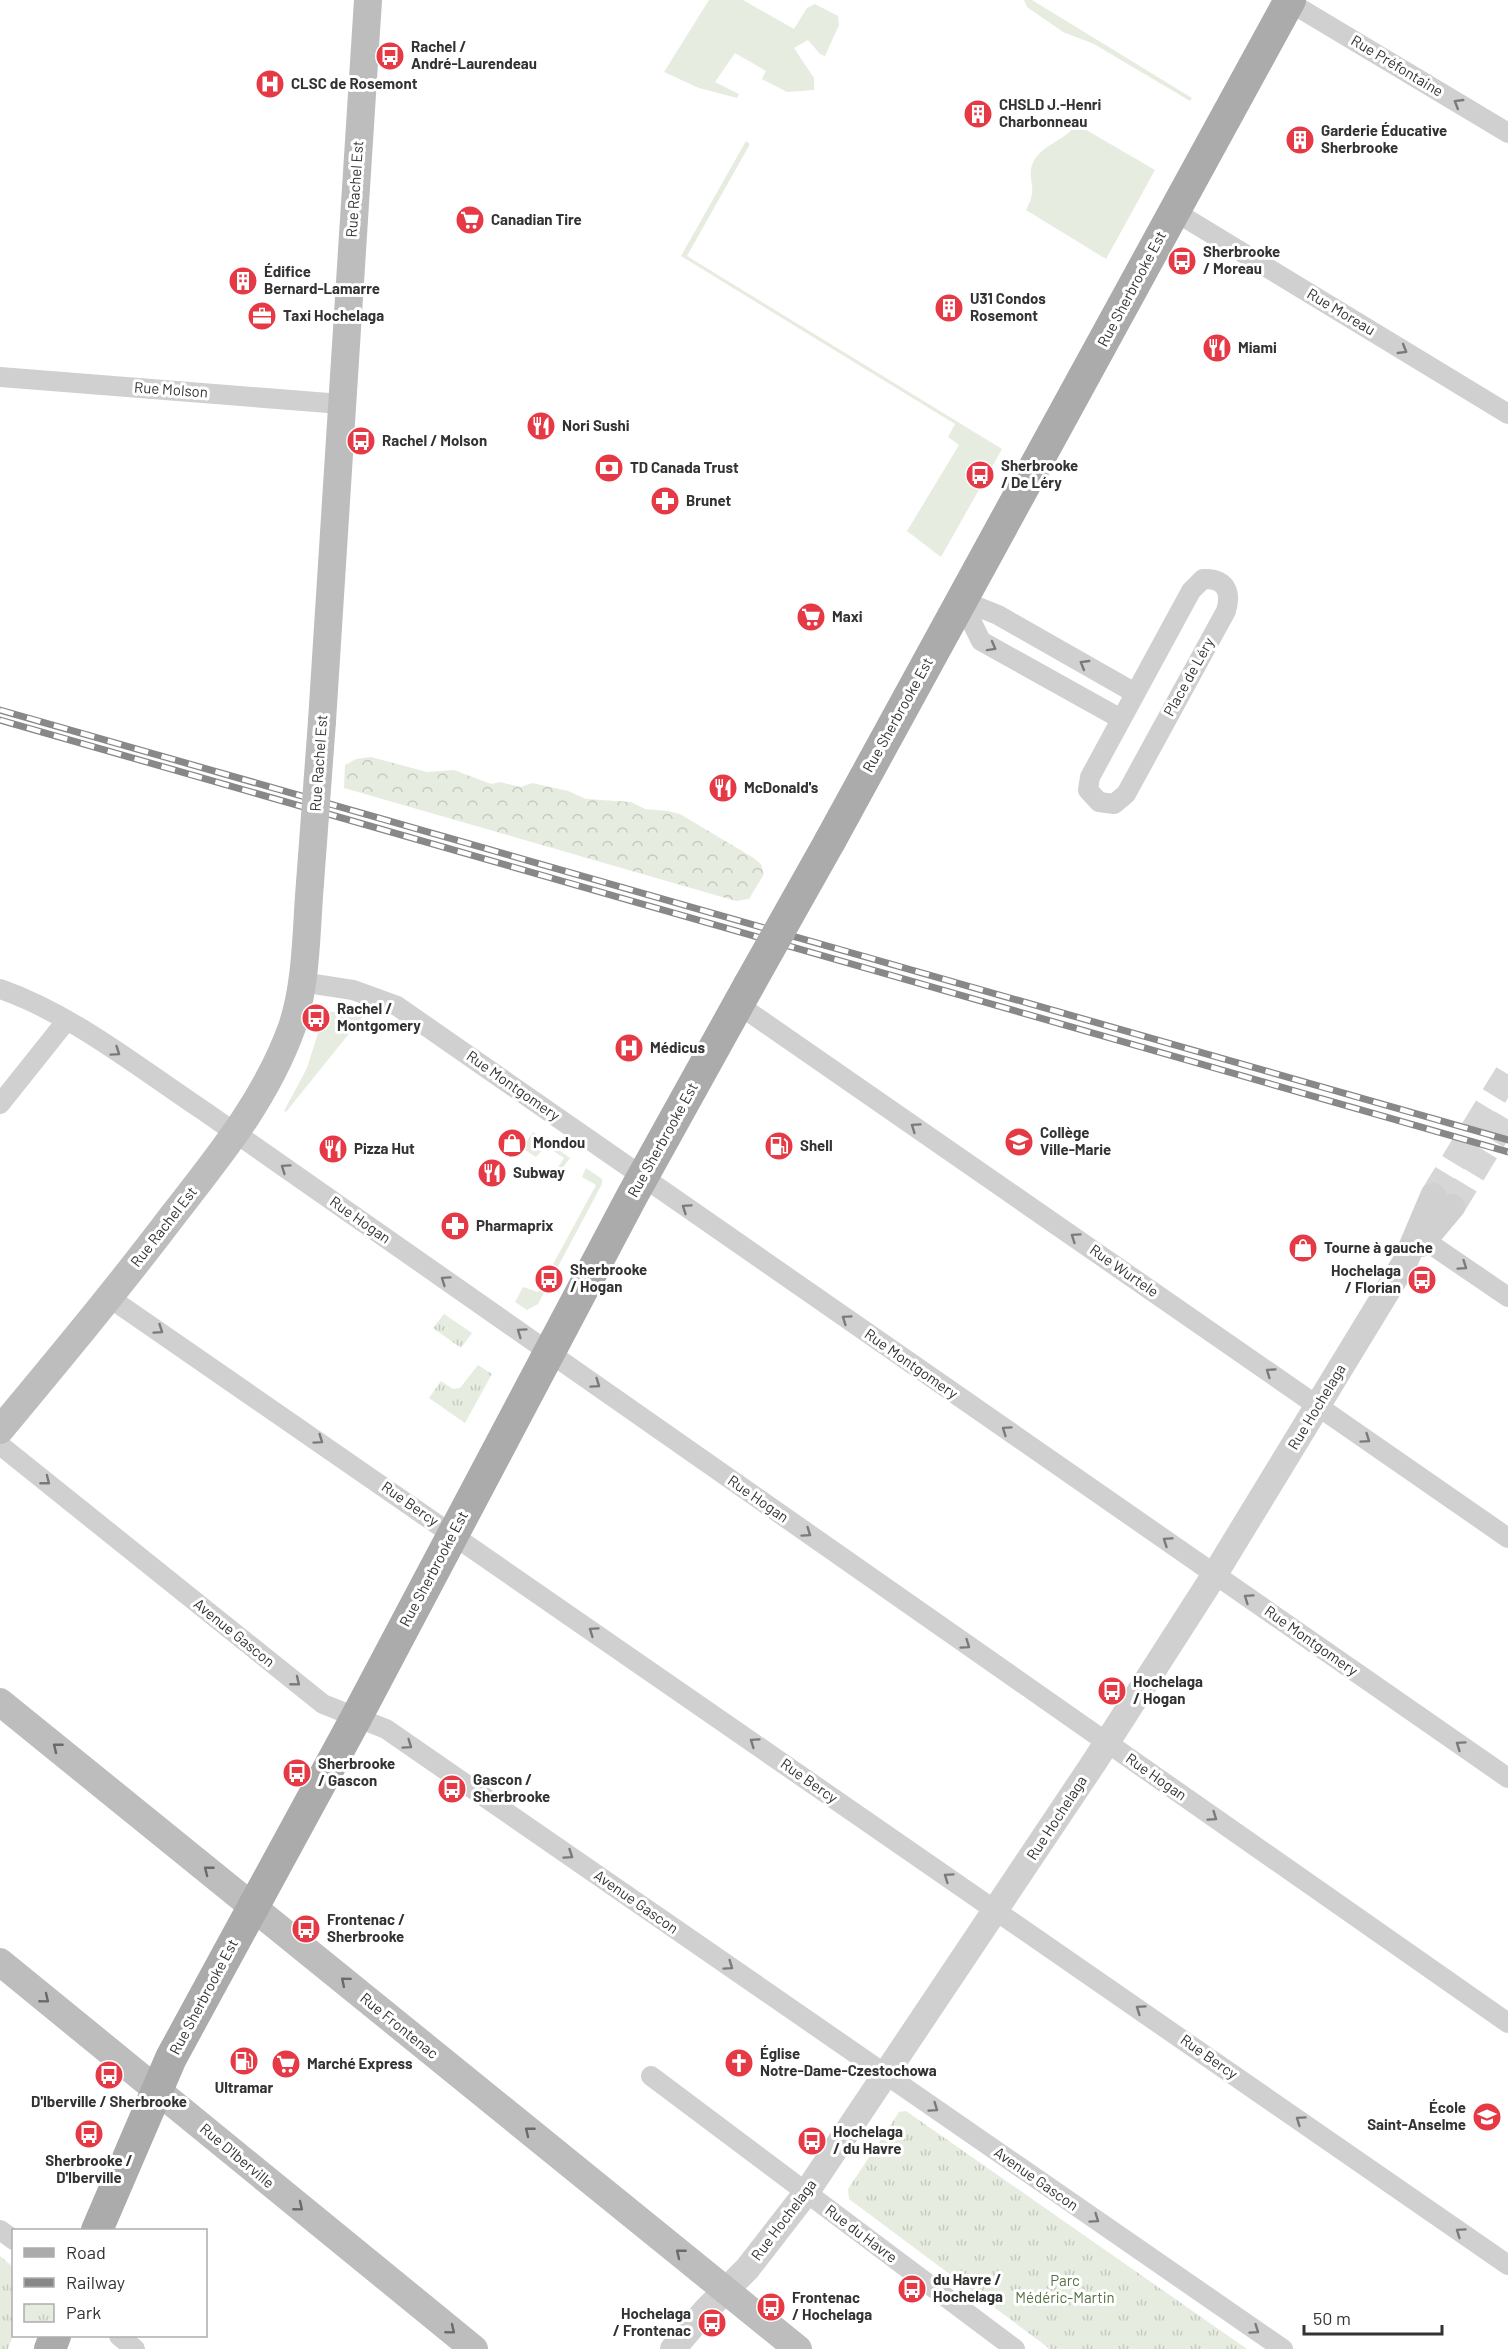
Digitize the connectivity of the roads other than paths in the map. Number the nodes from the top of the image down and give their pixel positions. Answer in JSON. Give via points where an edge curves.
{"nodes":[{"id":1,"x":368,"y":0,"type":"edge"},
{"id":2,"x":1289,"y":1,"type":"edge"},
{"id":3,"x":1508,"y":133,"type":"edge"},
{"id":4,"x":1174,"y":211,"type":"junction"},
{"id":5,"x":0,"y":377,"type":"edge"},
{"id":6,"x":341,"y":404,"type":"junction"},
{"id":7,"x":1508,"y":414,"type":"edge"},
{"id":8,"x":961,"y":600,"type":"junction"},
{"id":9,"x":1135,"y":693,"type":"junction"},
{"id":10,"x":1121,"y":719,"type":"junction"},
{"id":11,"x":302,"y":982,"type":"junction"},
{"id":12,"x":0,"y":989,"type":"edge"},
{"id":13,"x":744,"y":995,"type":"junction"},
{"id":14,"x":67,"y":1020,"type":"junction"},
{"id":15,"x":0,"y":1104,"type":"edge"},
{"id":16,"x":236,"y":1134,"type":"junction"},
{"id":17,"x":642,"y":1176,"type":"junction"},
{"id":18,"x":1443,"y":1201,"type":"tunnel mouth"},
{"id":19,"x":1420,"y":1238,"type":"junction"},
{"id":20,"x":1508,"y":1297,"type":"edge"},
{"id":21,"x":110,"y":1298,"type":"junction"},
{"id":22,"x":548,"y":1351,"type":"junction"},
{"id":23,"x":1318,"y":1406,"type":"junction"},
{"id":24,"x":0,"y":1430,"type":"edge"},
{"id":25,"x":0,"y":1445,"type":"edge"},
{"id":26,"x":453,"y":1533,"type":"junction"},
{"id":27,"x":1508,"y":1538,"type":"edge"},
{"id":28,"x":1215,"y":1574,"type":"junction"},
{"id":29,"x":0,"y":1702,"type":"edge"},
{"id":30,"x":356,"y":1718,"type":"junction"},
{"id":31,"x":1106,"y":1743,"type":"junction"},
{"id":32,"x":1508,"y":1778,"type":"edge"},
{"id":33,"x":254,"y":1906,"type":"junction"},
{"id":34,"x":997,"y":1910,"type":"junction"},
{"id":35,"x":0,"y":1962,"type":"edge"},
{"id":36,"x":1508,"y":2023,"type":"edge"},
{"id":37,"x":886,"y":2075,"type":"junction"},
{"id":38,"x":651,"y":2076,"type":"dead end"},
{"id":39,"x":157,"y":2090,"type":"junction"},
{"id":40,"x":806,"y":2193,"type":"junction"},
{"id":41,"x":97,"y":2229,"type":"edge"},
{"id":42,"x":1508,"y":2265,"type":"edge"},
{"id":43,"x":726,"y":2290,"type":"junction"},
{"id":44,"x":120,"y":2337,"type":"edge"},
{"id":45,"x":135,"y":2349,"type":"edge"},
{"id":46,"x":474,"y":2349,"type":"edge"},
{"id":47,"x":673,"y":2349,"type":"edge"},
{"id":48,"x":798,"y":2349,"type":"edge"},
{"id":49,"x":1015,"y":2349,"type":"edge"},
{"id":50,"x":1283,"y":2349,"type":"edge"}],
"edges":[{"from":1,"to":6,"type":"main road","name":"Rue Rachel Est"},
{"from":3,"to":2,"type":"street","name":"Rue Préfontaine","one_way":true},
{"from":2,"to":4,"type":"main road","name":"Rue Sherbrooke Est"},
{"from":4,"to":7,"type":"street","name":"Rue Moreau","one_way":true},
{"from":4,"to":8,"type":"main road","name":"Rue Sherbrooke Est"},
{"from":5,"to":6,"type":"street","name":"Rue Molson"},
{"from":6,"to":11,"type":"main road","name":"Rue Rachel Est","bridge":true},
{"from":9,"to":8,"type":"street","one_way":true,"via":[[998,615]]},
{"from":8,"to":10,"type":"street","one_way":true,"via":[[981,641]]},
{"from":8,"to":13,"type":"main road","name":"Rue Sherbrooke Est","bridge":true},
{"from":9,"to":10,"type":"street","name":"Place de Léry"},
{"from":9,"to":10,"type":"street","name":"Place de Léry","via":[[1196,584],[1211,579],[1226,586],[1226,611],[1157,738],[1121,801],[1107,805],[1092,797],[1088,783]]},
{"from":11,"to":16,"type":"main road","name":"Rue Rachel Est","via":[[278,1062]]},
{"from":11,"to":17,"type":"street","name":"Rue Montgomery","via":[[353,990],[398,1006]]},
{"from":12,"to":14,"type":"street","name":"Rue Hogan"},
{"from":13,"to":17,"type":"main road","name":"Rue Sherbrooke Est"},
{"from":23,"to":13,"type":"street","name":"Rue Wurtele","one_way":true},
{"from":14,"to":15,"type":"street"},
{"from":14,"to":16,"type":"street","name":"Rue Hogan","one_way":true},
{"from":16,"to":21,"type":"main road","name":"Rue Rachel Est"},
{"from":22,"to":16,"type":"street","name":"Rue Hogan","one_way":true},
{"from":17,"to":22,"type":"main road","name":"Rue Sherbrooke Est"},
{"from":28,"to":17,"type":"street","name":"Rue Montgomery","one_way":true},
{"from":18,"to":19,"type":"street","name":"Rue Hochelaga"},
{"from":19,"to":20,"type":"street","one_way":true},
{"from":19,"to":23,"type":"street","name":"Rue Hochelaga"},
{"from":21,"to":24,"type":"main road","name":"Rue Rachel Est"},
{"from":21,"to":26,"type":"street","name":"Rue Bercy","one_way":true},
{"from":22,"to":26,"type":"main road","name":"Rue Sherbrooke Est"},
{"from":22,"to":31,"type":"street","name":"Rue Hogan","one_way":true},
{"from":23,"to":27,"type":"street","name":"Rue Wurtele","one_way":true},
{"from":23,"to":28,"type":"street","name":"Rue Hochelaga"},
{"from":25,"to":30,"type":"street","name":"Avenue Gascon","one_way":true,"via":[[323,1704]]},
{"from":26,"to":30,"type":"main road","name":"Rue Sherbrooke Est"},
{"from":34,"to":26,"type":"street","name":"Rue Bercy","one_way":true},
{"from":28,"to":31,"type":"street","name":"Rue Hochelaga"},
{"from":32,"to":28,"type":"street","name":"Rue Montgomery","one_way":true},
{"from":33,"to":29,"type":"main road","name":"Rue Frontenac","one_way":true},
{"from":30,"to":33,"type":"main road","name":"Rue Sherbrooke Est"},
{"from":30,"to":37,"type":"street","name":"Avenue Gascon","one_way":true,"via":[[386,1730]]},
{"from":31,"to":34,"type":"street","name":"Rue Hochelaga"},
{"from":31,"to":36,"type":"street","name":"Rue Hogan","one_way":true},
{"from":33,"to":39,"type":"main road","name":"Rue Sherbrooke Est"},
{"from":43,"to":33,"type":"main road","name":"Rue Frontenac","one_way":true},
{"from":34,"to":37,"type":"street","name":"Rue Hochelaga"},
{"from":42,"to":34,"type":"street","name":"Rue Bercy","one_way":true},
{"from":35,"to":39,"type":"main road","name":"Rue D'Iberville","one_way":true},
{"from":37,"to":40,"type":"street","name":"Rue Hochelaga"},
{"from":37,"to":50,"type":"street","name":"Avenue Gascon","one_way":true},
{"from":38,"to":40,"type":"street","name":"Rue du Havre"},
{"from":39,"to":41,"type":"main road","name":"Rue Sherbrooke Est"},
{"from":39,"to":46,"type":"main road","name":"Rue D'Iberville","one_way":true},
{"from":40,"to":43,"type":"street","name":"Rue Hochelaga"},
{"from":40,"to":49,"type":"street","name":"Rue du Havre"},
{"from":43,"to":47,"type":"street","name":"Rue Hochelaga"},
{"from":43,"to":48,"type":"main road","name":"Rue Frontenac"},
{"from":44,"to":45,"type":"street"}]}
